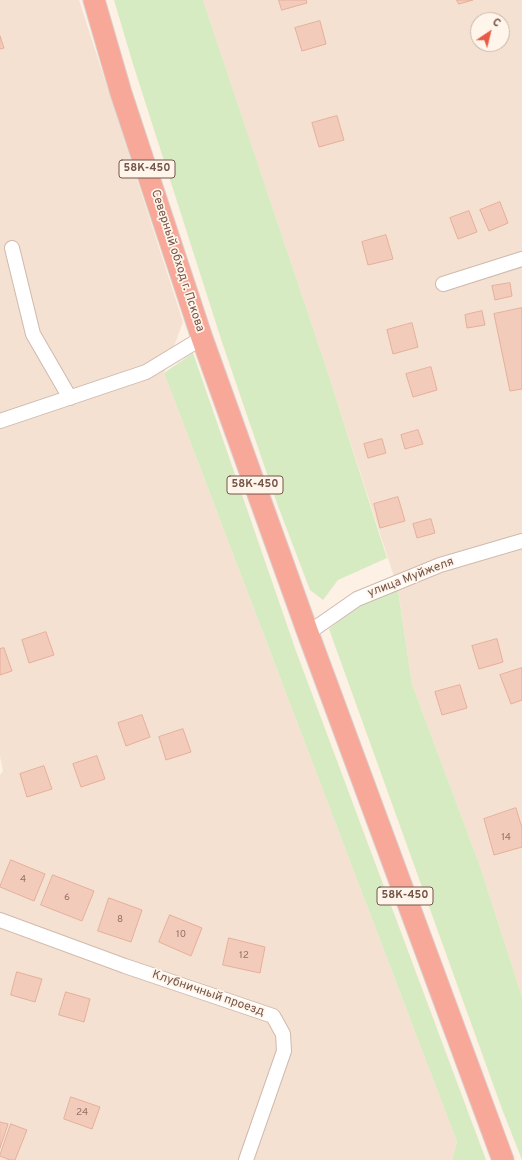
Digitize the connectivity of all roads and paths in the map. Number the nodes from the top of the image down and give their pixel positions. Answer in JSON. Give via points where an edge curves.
{"nodes":[{"id":1,"x":94,"y":0,"type":"edge"},
{"id":2,"x":12,"y":248,"type":"dead end"},
{"id":3,"x":522,"y":259,"type":"edge"},
{"id":4,"x":443,"y":284,"type":"dead end"},
{"id":5,"x":202,"y":338,"type":"junction"},
{"id":6,"x":70,"y":398,"type":"junction"},
{"id":7,"x":0,"y":421,"type":"edge"},
{"id":8,"x":522,"y":541,"type":"edge"},
{"id":9,"x":308,"y":633,"type":"junction"},
{"id":10,"x":0,"y":920,"type":"edge"},
{"id":11,"x":246,"y":1160,"type":"edge"},
{"id":12,"x":503,"y":1160,"type":"edge"}],
"edges":[{"from":1,"to":5,"type":"highway","name":"Северный обход г. Пскова","number":"58К-450","via":[[121,93]]},
{"from":2,"to":6,"type":"street","via":[[33,334]]},
{"from":3,"to":4,"type":"street"},
{"from":5,"to":6,"type":"street","via":[[146,372]]},
{"from":5,"to":9,"type":"highway","number":"58К-450"},
{"from":6,"to":7,"type":"street"},
{"from":8,"to":9,"type":"street","name":"улица Муйжеля","via":[[440,565],[356,599]]},
{"from":9,"to":12,"type":"highway","number":"58К-450"},
{"from":10,"to":11,"type":"street","name":"Клубничный проезд","via":[[273,1016],[283,1034],[284,1051]]}]}
